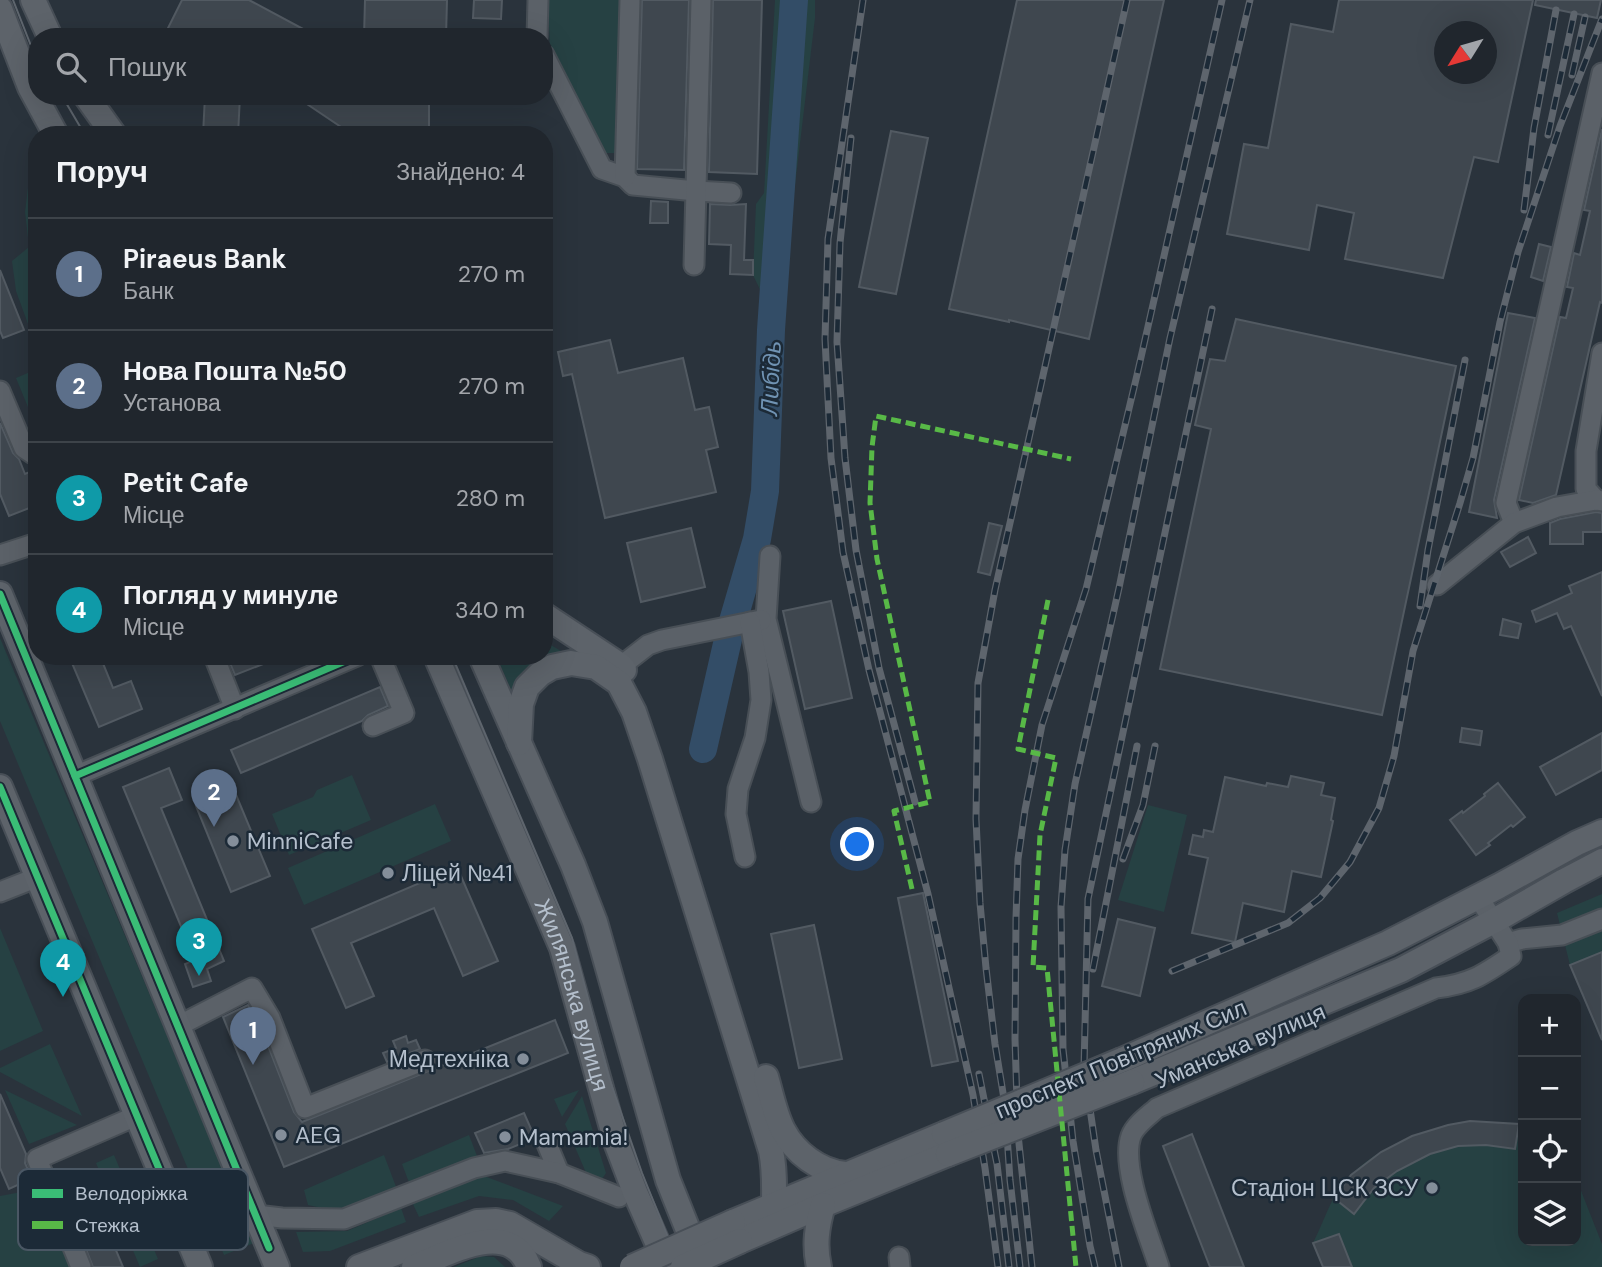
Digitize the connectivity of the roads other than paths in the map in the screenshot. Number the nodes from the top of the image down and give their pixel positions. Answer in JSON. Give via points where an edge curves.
{"nodes":[{"id":1,"x":33,"y":0,"type":"edge"},
{"id":2,"x":538,"y":0,"type":"edge"},
{"id":3,"x":630,"y":0,"type":"edge"},
{"id":4,"x":701,"y":0,"type":"edge"},
{"id":5,"x":0,"y":9,"type":"edge"},
{"id":6,"x":46,"y":28,"type":"edge"},
{"id":7,"x":537,"y":28,"type":"edge"},
{"id":8,"x":553,"y":72,"type":"edge"},
{"id":9,"x":1602,"y":73,"type":"edge"},
{"id":10,"x":28,"y":82,"type":"edge"},
{"id":11,"x":40,"y":105,"type":"edge"},
{"id":12,"x":92,"y":105,"type":"edge"},
{"id":13,"x":51,"y":126,"type":"edge"},
{"id":14,"x":108,"y":126,"type":"edge"},
{"id":15,"x":625,"y":177,"type":"junction"},
{"id":16,"x":696,"y":191,"type":"junction"},
{"id":17,"x":731,"y":193,"type":"dead end"},
{"id":18,"x":694,"y":264,"type":"dead end"},
{"id":19,"x":1602,"y":353,"type":"edge"},
{"id":20,"x":0,"y":391,"type":"edge"},
{"id":21,"x":28,"y":451,"type":"edge"},
{"id":22,"x":1599,"y":500,"type":"edge"},
{"id":23,"x":1514,"y":523,"type":"junction"},
{"id":24,"x":28,"y":546,"type":"edge"},
{"id":25,"x":0,"y":555,"type":"edge"},
{"id":26,"x":770,"y":556,"type":"dead end"},
{"id":27,"x":1437,"y":585,"type":"dead end"},
{"id":28,"x":0,"y":594,"type":"edge"},
{"id":29,"x":553,"y":621,"type":"edge"},
{"id":30,"x":752,"y":622,"type":"junction"},
{"id":31,"x":28,"y":662,"type":"edge"},
{"id":32,"x":29,"y":665,"type":"edge"},
{"id":33,"x":218,"y":665,"type":"edge"},
{"id":34,"x":336,"y":665,"type":"edge"},
{"id":35,"x":384,"y":665,"type":"edge"},
{"id":36,"x":440,"y":665,"type":"edge"},
{"id":37,"x":485,"y":665,"type":"edge"},
{"id":38,"x":621,"y":666,"type":"junction"},
{"id":39,"x":235,"y":709,"type":"junction"},
{"id":40,"x":373,"y":726,"type":"dead end"},
{"id":41,"x":519,"y":743,"type":"junction"},
{"id":42,"x":75,"y":776,"type":"junction"},
{"id":43,"x":0,"y":787,"type":"edge"},
{"id":44,"x":811,"y":802,"type":"dead end"},
{"id":45,"x":1602,"y":832,"type":"edge"},
{"id":46,"x":745,"y":857,"type":"dead end"},
{"id":47,"x":1602,"y":861,"type":"edge"},
{"id":48,"x":38,"y":877,"type":"junction"},
{"id":49,"x":0,"y":892,"type":"edge"},
{"id":50,"x":1478,"y":897,"type":"junction"},
{"id":51,"x":1602,"y":919,"type":"edge"},
{"id":52,"x":1494,"y":921,"type":"junction"},
{"id":53,"x":1508,"y":943,"type":"junction"},
{"id":54,"x":1422,"y":960,"type":"junction"},
{"id":55,"x":1436,"y":988,"type":"junction"},
{"id":56,"x":178,"y":1026,"type":"junction"},
{"id":57,"x":425,"y":1060,"type":"dead end"},
{"id":58,"x":1127,"y":1071,"type":"junction"},
{"id":59,"x":136,"y":1116,"type":"junction"},
{"id":60,"x":547,"y":1144,"type":"dead end"},
{"id":61,"x":946,"y":1144,"type":"junction"},
{"id":62,"x":41,"y":1169,"type":"edge"},
{"id":63,"x":159,"y":1169,"type":"edge"},
{"id":64,"x":237,"y":1169,"type":"edge"},
{"id":65,"x":559,"y":1173,"type":"junction"},
{"id":66,"x":845,"y":1174,"type":"junction"},
{"id":67,"x":248,"y":1196,"type":"edge"},
{"id":68,"x":619,"y":1197,"type":"dead end"},
{"id":69,"x":774,"y":1204,"type":"junction"},
{"id":70,"x":823,"y":1205,"type":"junction"},
{"id":71,"x":256,"y":1215,"type":"junction"},
{"id":72,"x":737,"y":1232,"type":"junction"},
{"id":73,"x":74,"y":1250,"type":"edge"},
{"id":74,"x":193,"y":1250,"type":"edge"},
{"id":75,"x":273,"y":1261,"type":"edge"},
{"id":76,"x":683,"y":1262,"type":"edge"},
{"id":77,"x":81,"y":1267,"type":"edge"},
{"id":78,"x":200,"y":1267,"type":"edge"},
{"id":79,"x":298,"y":1267,"type":"edge"},
{"id":80,"x":359,"y":1267,"type":"edge"},
{"id":81,"x":415,"y":1267,"type":"edge"},
{"id":82,"x":529,"y":1267,"type":"edge"},
{"id":83,"x":588,"y":1267,"type":"edge"},
{"id":84,"x":632,"y":1267,"type":"edge"},
{"id":85,"x":819,"y":1267,"type":"edge"},
{"id":86,"x":1159,"y":1267,"type":"edge"}],
"edges":[{"from":1,"to":6,"type":"main road"},
{"from":2,"to":7,"type":"street"},
{"from":3,"to":15,"type":"street"},
{"from":4,"to":16,"type":"street"},
{"from":5,"to":10,"type":"main road"},
{"from":8,"to":15,"type":"street","via":[[602,169]]},
{"from":9,"to":23,"type":"street","via":[[1506,503]]},
{"from":11,"to":13,"type":"main road"},
{"from":12,"to":14,"type":"main road"},
{"from":15,"to":16,"type":"street","via":[[633,184]]},
{"from":16,"to":17,"type":"street"},
{"from":16,"to":18,"type":"street"},
{"from":19,"to":22,"type":"street","via":[[1586,451],[1586,489]]},
{"from":20,"to":21,"type":"street"},
{"from":22,"to":23,"type":"street","via":[[1557,507]]},
{"from":23,"to":27,"type":"street"},
{"from":24,"to":25,"type":"street"},
{"from":26,"to":30,"type":"street"},
{"from":28,"to":31,"type":"main road"},
{"from":29,"to":38,"type":"main road"},
{"from":30,"to":38,"type":"street","via":[[662,640]]},
{"from":30,"to":44,"type":"street"},
{"from":30,"to":46,"type":"street","via":[[761,700],[755,738],[738,789],[736,814]]},
{"from":32,"to":42,"type":"main road"},
{"from":33,"to":39,"type":"street"},
{"from":34,"to":39,"type":"street"},
{"from":35,"to":40,"type":"street","via":[[404,713]]},
{"from":36,"to":76,"type":"main road","name":"Жилянська вулиця","via":[[562,948],[635,1192]]},
{"from":37,"to":41,"type":"main road","name":"Жилянська вулиця"},
{"from":38,"to":66,"type":"main road","via":[[650,720],[782,1129],[814,1164]]},
{"from":39,"to":42,"type":"street"},
{"from":41,"to":69,"type":"main road","via":[[521,705],[527,687],[540,674],[571,663],[596,667],[619,683],[650,759],[771,1151]]},
{"from":41,"to":76,"type":"main road","name":"Жилянська вулиця","via":[[595,922],[668,1180]]},
{"from":42,"to":56,"type":"main road"},
{"from":43,"to":48,"type":"main road"},
{"from":45,"to":50,"type":"main road","name":"проспект Повітряних Сил"},
{"from":47,"to":52,"type":"main road","name":"проспект Повітряних Сил"},
{"from":48,"to":49,"type":"street"},
{"from":48,"to":59,"type":"main road"},
{"from":50,"to":52,"type":"street"},
{"from":50,"to":58,"type":"main road","name":"проспект Повітряних Сил"},
{"from":51,"to":53,"type":"street","via":[[1562,934]]},
{"from":52,"to":53,"type":"street"},
{"from":52,"to":54,"type":"main road","name":"проспект Повітряних Сил"},
{"from":53,"to":55,"type":"street","name":"Уманська вулиця","via":[[1511,956],[1483,975]]},
{"from":54,"to":55,"type":"street"},
{"from":54,"to":58,"type":"main road","name":"проспект Повітряних Сил"},
{"from":55,"to":86,"type":"street","name":"Уманська вулиця","via":[[1157,1108],[1144,1119],[1132,1134],[1129,1172]]},
{"from":56,"to":57,"type":"street","via":[[252,988],[270,1018],[305,1108]]},
{"from":56,"to":64,"type":"main road"},
{"from":58,"to":61,"type":"main road","name":"проспект Повітряних Сил","bridge":true},
{"from":59,"to":62,"type":"street","via":[[37,1159]]},
{"from":59,"to":63,"type":"main road"},
{"from":60,"to":65,"type":"street"},
{"from":61,"to":66,"type":"main road","name":"проспект Повітряних Сил"},
{"from":61,"to":70,"type":"main road","name":"проспект Повітряних Сил"},
{"from":65,"to":68,"type":"street"},
{"from":65,"to":71,"type":"street","via":[[505,1161],[474,1168],[344,1219]]},
{"from":66,"to":69,"type":"main road","name":"проспект Повітряних Сил"},
{"from":67,"to":71,"type":"main road"},
{"from":69,"to":72,"type":"main road","name":"проспект Повітряних Сил"},
{"from":70,"to":72,"type":"main road","name":"проспект Повітряних Сил"},
{"from":70,"to":85,"type":"main road","via":[[815,1238]]},
{"from":71,"to":75,"type":"main road"},
{"from":72,"to":76,"type":"main road","name":"проспект Повітряних Сил","bridge":true},
{"from":72,"to":84,"type":"main road","name":"проспект Повітряних Сил","bridge":true},
{"from":73,"to":77,"type":"street"},
{"from":74,"to":78,"type":"main road"},
{"from":75,"to":79,"type":"main road"},
{"from":80,"to":83,"type":"main road","via":[[477,1222],[496,1221],[510,1224]]},
{"from":81,"to":82,"type":"main road","via":[[487,1240],[517,1249]]}]}
